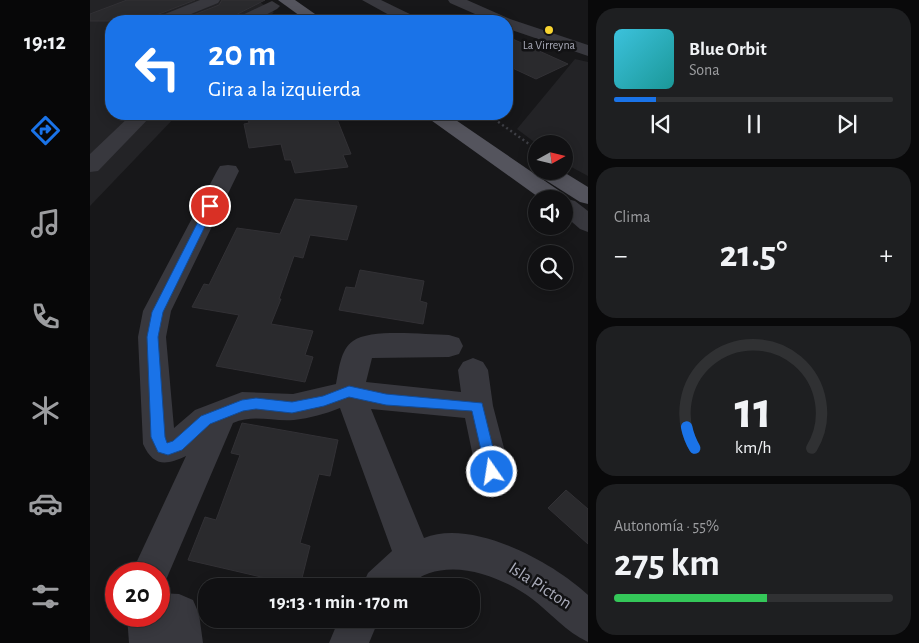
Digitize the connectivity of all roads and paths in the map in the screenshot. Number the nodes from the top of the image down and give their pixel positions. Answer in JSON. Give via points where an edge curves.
{"nodes":[{"id":1,"x":213,"y":0,"type":"edge"},
{"id":2,"x":369,"y":0,"type":"edge"},
{"id":3,"x":455,"y":0,"type":"edge"},
{"id":4,"x":277,"y":2,"type":"edge"},
{"id":5,"x":176,"y":15,"type":"edge"},
{"id":6,"x":253,"y":15,"type":"edge"},
{"id":7,"x":288,"y":15,"type":"edge"},
{"id":8,"x":304,"y":15,"type":"edge"},
{"id":9,"x":400,"y":15,"type":"edge"},
{"id":10,"x":488,"y":15,"type":"edge"},
{"id":11,"x":513,"y":26,"type":"edge"},
{"id":12,"x":588,"y":51,"type":"edge"},
{"id":13,"x":137,"y":120,"type":"edge"},
{"id":14,"x":444,"y":120,"type":"edge"},
{"id":15,"x":469,"y":120,"type":"edge"},
{"id":16,"x":496,"y":120,"type":"edge"},
{"id":17,"x":528,"y":143,"type":"edge"},
{"id":18,"x":528,"y":159,"type":"edge"},
{"id":19,"x":90,"y":166,"type":"edge"},
{"id":20,"x":228,"y":172,"type":"dead end"},
{"id":21,"x":552,"y":190,"type":"edge"},
{"id":22,"x":573,"y":204,"type":"edge"},
{"id":23,"x":573,"y":206,"type":"edge"},
{"id":24,"x":588,"y":217,"type":"edge"},
{"id":25,"x":588,"y":224,"type":"edge"},
{"id":26,"x":449,"y":346,"type":"dead end"},
{"id":27,"x":473,"y":370,"type":"dead end"},
{"id":28,"x":349,"y":392,"type":"junction"},
{"id":29,"x":478,"y":406,"type":"junction"},
{"id":30,"x":222,"y":412,"type":"junction"},
{"id":31,"x":492,"y":472,"type":"dead end"},
{"id":32,"x":414,"y":559,"type":"junction"},
{"id":33,"x":155,"y":562,"type":"edge"},
{"id":34,"x":387,"y":578,"type":"edge"},
{"id":35,"x":170,"y":613,"type":"edge"},
{"id":36,"x":588,"y":622,"type":"edge"},
{"id":37,"x":148,"y":627,"type":"edge"},
{"id":38,"x":355,"y":628,"type":"edge"},
{"id":39,"x":150,"y":643,"type":"edge"},
{"id":40,"x":183,"y":643,"type":"edge"},
{"id":41,"x":349,"y":643,"type":"edge"}],
"edges":[{"from":1,"to":5,"type":"street"},
{"from":2,"to":9,"type":"street"},
{"from":3,"to":10,"type":"street"},
{"from":4,"to":6,"type":"street"},
{"from":4,"to":7,"type":"main road"},
{"from":4,"to":8,"type":"main road"},
{"from":11,"to":12,"type":"street"},
{"from":13,"to":19,"type":"street"},
{"from":14,"to":21,"type":"main road"},
{"from":15,"to":18,"type":"main road"},
{"from":16,"to":17,"type":"path"},
{"from":20,"to":30,"type":"street","via":[[157,312],[152,337],[158,437],[163,448],[177,445],[206,420]]},
{"from":22,"to":24,"type":"main road"},
{"from":23,"to":25,"type":"street"},
{"from":26,"to":28,"type":"street","via":[[375,346],[363,349],[356,357]]},
{"from":27,"to":29,"type":"street"},
{"from":28,"to":29,"type":"street","via":[[386,399]]},
{"from":28,"to":30,"type":"street","via":[[292,407],[256,404]]},
{"from":28,"to":32,"type":"street"},
{"from":29,"to":31,"type":"street"},
{"from":30,"to":33,"type":"street"},
{"from":32,"to":34,"type":"street","name":"Isla Picton"},
{"from":32,"to":36,"type":"street","name":"Isla Picton","via":[[441,551],[471,551],[497,558],[534,577],[576,608]]},
{"from":35,"to":40,"type":"street","via":[[179,614]]},
{"from":37,"to":39,"type":"street"},
{"from":38,"to":41,"type":"street"}]}
